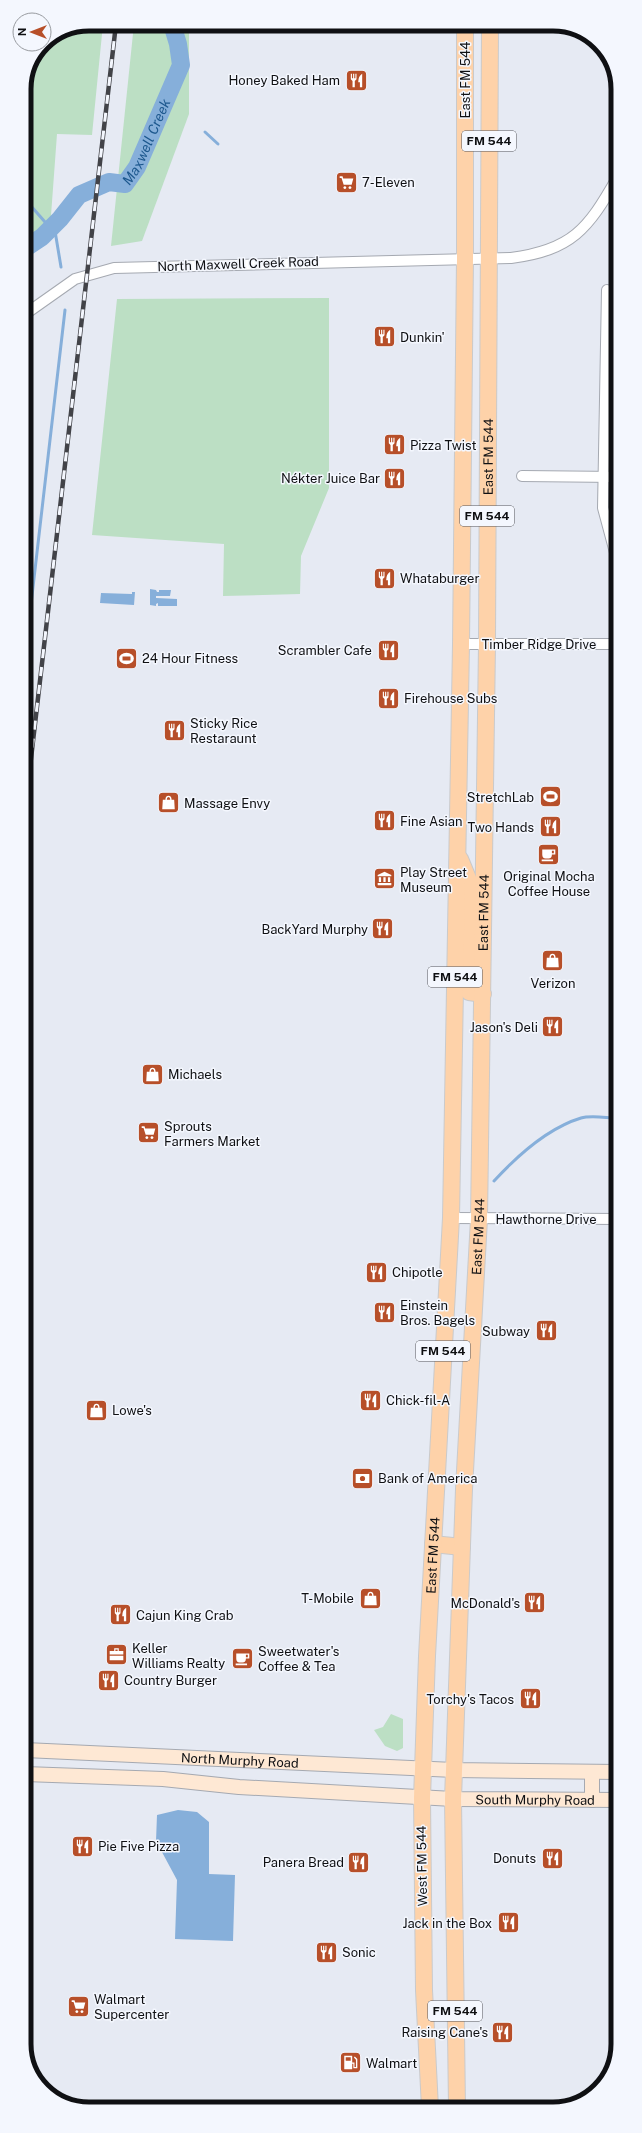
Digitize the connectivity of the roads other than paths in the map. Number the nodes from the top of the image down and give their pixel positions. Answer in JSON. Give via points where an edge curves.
{"nodes":[{"id":1,"x":465,"y":31,"type":"edge"},
{"id":2,"x":490,"y":31,"type":"edge"},
{"id":3,"x":611,"y":194,"type":"edge"},
{"id":4,"x":465,"y":258,"type":"junction"},
{"id":5,"x":488,"y":258,"type":"junction"},
{"id":6,"x":606,"y":290,"type":"dead end"},
{"id":7,"x":31,"y":310,"type":"edge"},
{"id":8,"x":522,"y":476,"type":"dead end"},
{"id":9,"x":603,"y":477,"type":"junction"},
{"id":10,"x":611,"y":477,"type":"edge"},
{"id":11,"x":611,"y":538,"type":"edge"},
{"id":12,"x":461,"y":644,"type":"junction"},
{"id":13,"x":487,"y":644,"type":"junction"},
{"id":14,"x":611,"y":644,"type":"edge"},
{"id":15,"x":457,"y":852,"type":"junction"},
{"id":16,"x":482,"y":994,"type":"junction"},
{"id":17,"x":450,"y":1218,"type":"junction"},
{"id":18,"x":479,"y":1218,"type":"junction"},
{"id":19,"x":611,"y":1219,"type":"edge"},
{"id":20,"x":433,"y":1544,"type":"junction"},
{"id":21,"x":462,"y":1547,"type":"junction"},
{"id":22,"x":31,"y":1750,"type":"edge"},
{"id":23,"x":143,"y":1755,"type":"junction"},
{"id":24,"x":424,"y":1768,"type":"junction"},
{"id":25,"x":454,"y":1770,"type":"junction"},
{"id":26,"x":592,"y":1772,"type":"junction"},
{"id":27,"x":611,"y":1772,"type":"edge"},
{"id":28,"x":31,"y":1774,"type":"edge"},
{"id":29,"x":143,"y":1778,"type":"junction"},
{"id":30,"x":422,"y":1798,"type":"junction"},
{"id":31,"x":452,"y":1800,"type":"junction"},
{"id":32,"x":592,"y":1800,"type":"junction"},
{"id":33,"x":611,"y":1800,"type":"edge"},
{"id":34,"x":430,"y":2102,"type":"edge"},
{"id":35,"x":457,"y":2102,"type":"edge"}],
"edges":[{"from":1,"to":4,"type":"main road","name":"East FM 544","number":"FM 544"},
{"from":2,"to":5,"type":"main road","name":"East FM 544","number":"FM 544"},
{"from":3,"to":5,"type":"street","name":"North Maxwell Creek Road","via":[[579,234],[568,240],[531,255]]},
{"from":4,"to":5,"type":"street","name":"North Maxwell Creek Road"},
{"from":4,"to":7,"type":"street","name":"North Maxwell Creek Road","via":[[114,268],[75,279]]},
{"from":4,"to":12,"type":"main road","name":"East FM 544","number":"FM 544"},
{"from":5,"to":13,"type":"main road","name":"East FM 544","number":"FM 544"},
{"from":6,"to":9,"type":"street"},
{"from":8,"to":9,"type":"street"},
{"from":9,"to":10,"type":"street"},
{"from":9,"to":11,"type":"street","via":[[603,508]]},
{"from":12,"to":13,"type":"street","name":"Timber Ridge Drive"},
{"from":12,"to":15,"type":"main road","name":"East FM 544","number":"FM 544"},
{"from":13,"to":14,"type":"street","name":"Timber Ridge Drive"},
{"from":13,"to":16,"type":"main road","name":"East FM 544","number":"FM 544"},
{"from":15,"to":16,"type":"main road","via":[[469,881],[470,992]]},
{"from":15,"to":17,"type":"main road","name":"East FM 544","number":"FM 544"},
{"from":16,"to":18,"type":"main road","name":"East FM 544","number":"FM 544"},
{"from":17,"to":18,"type":"street","name":"Hawthorne Drive"},
{"from":17,"to":20,"type":"main road","name":"East FM 544","number":"FM 544"},
{"from":18,"to":19,"type":"street","name":"Hawthorne Drive"},
{"from":18,"to":21,"type":"main road","name":"East FM 544","number":"FM 544"},
{"from":20,"to":21,"type":"main road"},
{"from":20,"to":24,"type":"main road","name":"East FM 544","number":"FM 544"},
{"from":21,"to":25,"type":"main road","name":"East FM 544","number":"FM 544"},
{"from":22,"to":23,"type":"main road","name":"North Murphy Road"},
{"from":23,"to":24,"type":"main road","name":"North Murphy Road"},
{"from":23,"to":29,"type":"main road"},
{"from":24,"to":25,"type":"main road","name":"North Murphy Road"},
{"from":24,"to":30,"type":"main road","name":"West FM 544","number":"FM 544"},
{"from":25,"to":26,"type":"main road"},
{"from":25,"to":31,"type":"main road","name":"East FM 544","number":"FM 544"},
{"from":26,"to":27,"type":"main road"},
{"from":26,"to":32,"type":"main road"},
{"from":28,"to":29,"type":"main road","name":"North Murphy Road"},
{"from":29,"to":30,"type":"main road","name":"North Murphy Road","via":[[239,1787]]},
{"from":30,"to":31,"type":"main road","name":"North Murphy Road"},
{"from":30,"to":34,"type":"main road","name":"West FM 544","number":"FM 544","via":[[424,1990]]},
{"from":31,"to":32,"type":"main road","name":"South Murphy Road"},
{"from":31,"to":35,"type":"main road","number":"FM 544"},
{"from":32,"to":33,"type":"main road","name":"South Murphy Road"}]}
